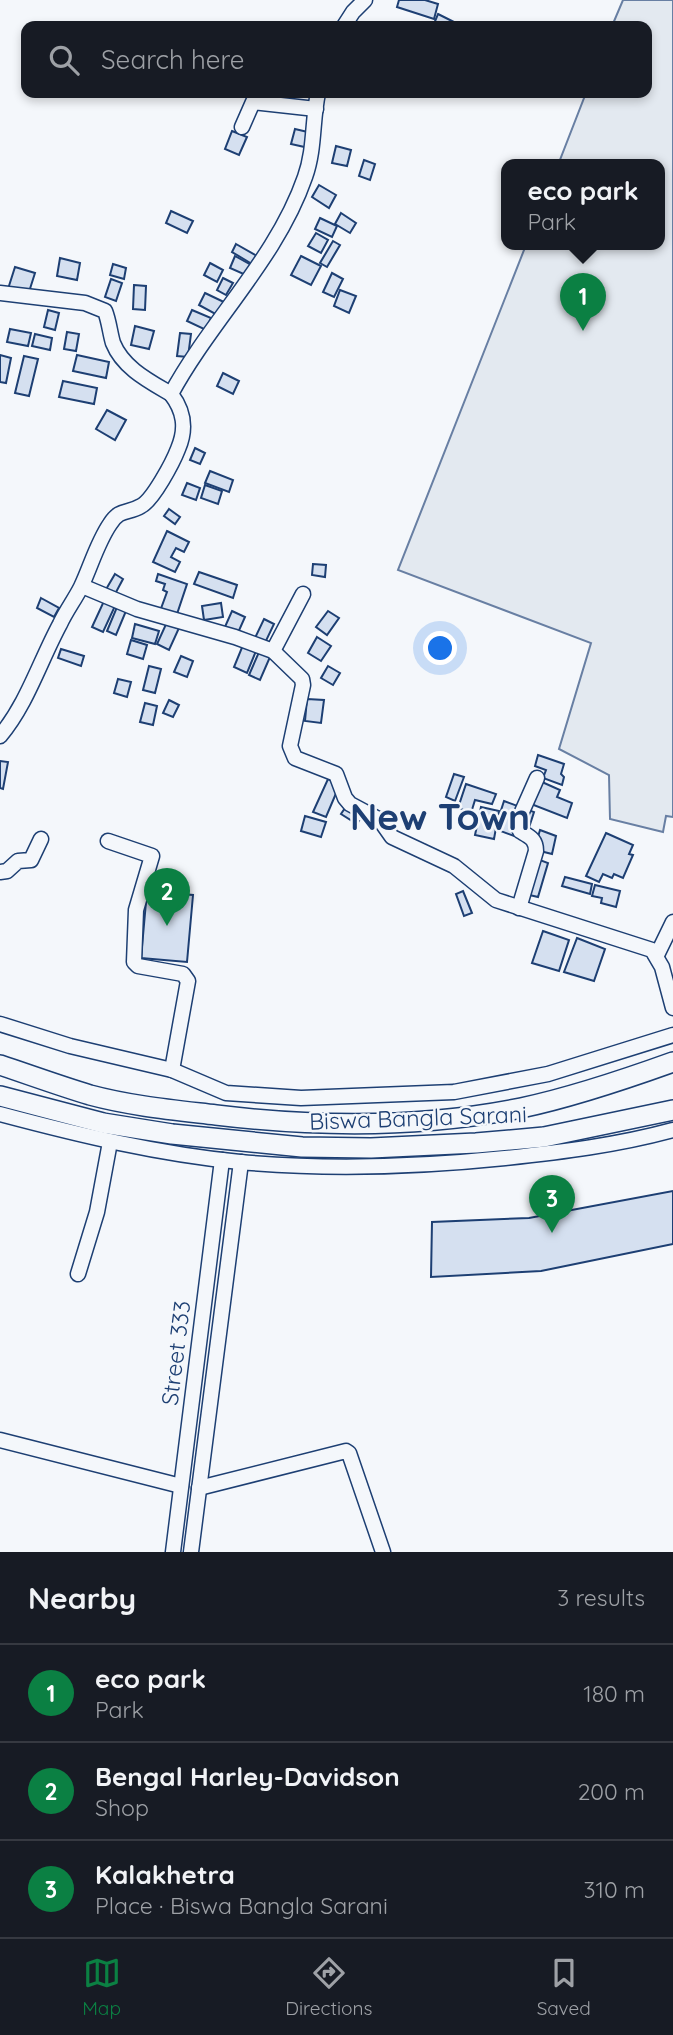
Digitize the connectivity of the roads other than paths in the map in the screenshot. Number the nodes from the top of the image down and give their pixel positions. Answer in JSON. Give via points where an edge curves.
{"nodes":[{"id":1,"x":365,"y":0,"type":"edge"},
{"id":2,"x":347,"y":21,"type":"edge"},
{"id":3,"x":317,"y":98,"type":"edge"},
{"id":4,"x":316,"y":109,"type":"junction"},
{"id":5,"x":242,"y":127,"type":"dead end"},
{"id":6,"x":0,"y":293,"type":"edge"},
{"id":7,"x":171,"y":394,"type":"junction"},
{"id":8,"x":82,"y":586,"type":"junction"},
{"id":9,"x":303,"y":594,"type":"dead end"},
{"id":10,"x":273,"y":651,"type":"junction"},
{"id":11,"x":0,"y":736,"type":"edge"},
{"id":12,"x":537,"y":778,"type":"dead end"},
{"id":13,"x":41,"y":839,"type":"dead end"},
{"id":14,"x":108,"y":841,"type":"dead end"},
{"id":15,"x":0,"y":872,"type":"edge"},
{"id":16,"x":519,"y":908,"type":"junction"},
{"id":17,"x":673,"y":922,"type":"edge"},
{"id":18,"x":657,"y":955,"type":"junction"},
{"id":19,"x":673,"y":1008,"type":"edge"},
{"id":20,"x":0,"y":1024,"type":"edge"},
{"id":21,"x":673,"y":1035,"type":"edge"},
{"id":22,"x":673,"y":1062,"type":"edge"},
{"id":23,"x":0,"y":1065,"type":"edge"},
{"id":24,"x":172,"y":1070,"type":"junction"},
{"id":25,"x":0,"y":1096,"type":"edge"},
{"id":26,"x":673,"y":1110,"type":"edge"},
{"id":27,"x":0,"y":1114,"type":"edge"},
{"id":28,"x":673,"y":1130,"type":"edge"},
{"id":29,"x":110,"y":1142,"type":"junction"},
{"id":30,"x":222,"y":1160,"type":"junction"},
{"id":31,"x":241,"y":1162,"type":"junction"},
{"id":32,"x":78,"y":1274,"type":"dead end"},
{"id":33,"x":0,"y":1440,"type":"edge"},
{"id":34,"x":181,"y":1486,"type":"junction"},
{"id":35,"x":199,"y":1488,"type":"junction"},
{"id":36,"x":173,"y":1552,"type":"edge"},
{"id":37,"x":191,"y":1552,"type":"edge"},
{"id":38,"x":383,"y":1552,"type":"edge"}],
"edges":[{"from":1,"to":2,"type":"street"},
{"from":3,"to":4,"type":"street"},
{"from":4,"to":5,"type":"street","via":[[253,102]]},
{"from":4,"to":7,"type":"street","via":[[310,162],[280,229]]},
{"from":6,"to":7,"type":"street","via":[[85,303],[105,311],[120,357]]},
{"from":7,"to":8,"type":"street","via":[[183,418],[178,449],[150,498],[142,506],[118,513],[110,523]]},
{"from":8,"to":10,"type":"street","via":[[136,609]]},
{"from":8,"to":11,"type":"street","via":[[14,719]]},
{"from":9,"to":10,"type":"street"},
{"from":10,"to":16,"type":"street","via":[[302,679],[290,746],[293,755],[336,774],[345,798],[380,820],[392,837],[454,866],[496,900]]},
{"from":12,"to":16,"type":"street","via":[[517,823],[536,844]]},
{"from":13,"to":15,"type":"street","via":[[31,860],[18,861]]},
{"from":14,"to":24,"type":"street","via":[[152,856],[136,911],[134,962],[183,974],[188,981]]},
{"from":16,"to":18,"type":"street"},
{"from":17,"to":18,"type":"street"},
{"from":18,"to":19,"type":"street"},
{"from":20,"to":24,"type":"street"},
{"from":21,"to":24,"type":"street","via":[[548,1074],[454,1093],[301,1098],[247,1095],[226,1093]]},
{"from":22,"to":23,"type":"main road","name":"Biswa Bangla Sarani","via":[[590,1091],[521,1108],[459,1118],[319,1123],[260,1121],[128,1104]]},
{"from":25,"to":26,"type":"main road","name":"Biswa Bangla Sarani","via":[[144,1130],[316,1148],[544,1137]]},
{"from":27,"to":29,"type":"street"},
{"from":28,"to":31,"type":"street","via":[[557,1152],[446,1164]]},
{"from":29,"to":30,"type":"street"},
{"from":29,"to":32,"type":"street","via":[[97,1212]]},
{"from":30,"to":31,"type":"street"},
{"from":30,"to":34,"type":"street","name":"Street 333"},
{"from":31,"to":35,"type":"street","name":"Street 333"},
{"from":33,"to":34,"type":"street"},
{"from":34,"to":36,"type":"street","name":"Street 333"},
{"from":35,"to":37,"type":"street","name":"Street 333"},
{"from":35,"to":38,"type":"street","via":[[346,1451]]}]}
